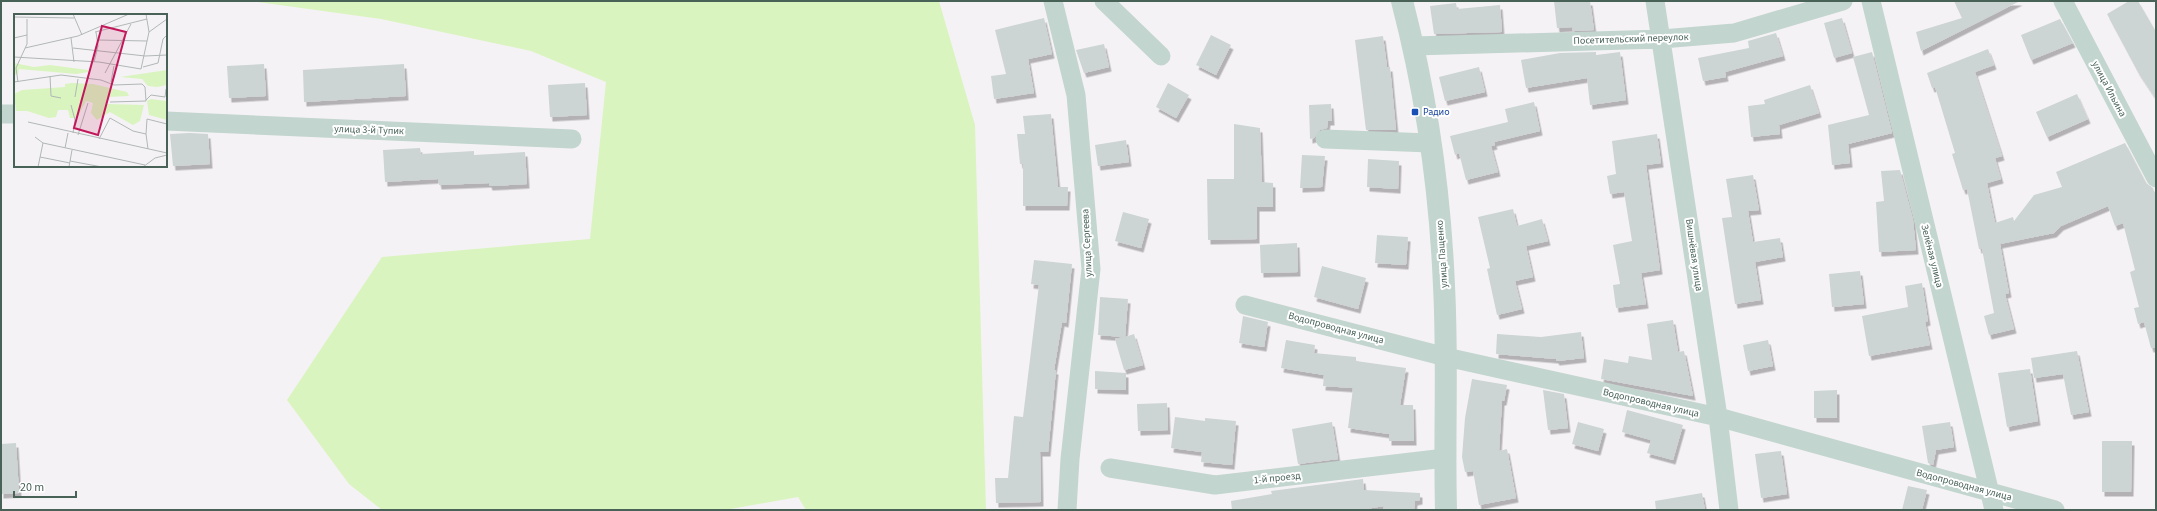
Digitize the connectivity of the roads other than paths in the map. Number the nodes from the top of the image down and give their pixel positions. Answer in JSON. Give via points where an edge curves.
{"nodes":[{"id":1,"x":1053,"y":1,"type":"edge"},
{"id":2,"x":1104,"y":1,"type":"edge"},
{"id":3,"x":1402,"y":1,"type":"edge"},
{"id":4,"x":1655,"y":1,"type":"edge"},
{"id":5,"x":1843,"y":1,"type":"edge"},
{"id":6,"x":1871,"y":1,"type":"edge"},
{"id":7,"x":2063,"y":1,"type":"edge"},
{"id":8,"x":1662,"y":39,"type":"junction"},
{"id":9,"x":1414,"y":46,"type":"junction"},
{"id":10,"x":1162,"y":56,"type":"dead end"},
{"id":11,"x":1,"y":114,"type":"edge"},
{"id":12,"x":14,"y":114,"type":"edge"},
{"id":13,"x":167,"y":121,"type":"edge"},
{"id":14,"x":572,"y":139,"type":"dead end"},
{"id":15,"x":1325,"y":139,"type":"dead end"},
{"id":16,"x":1430,"y":143,"type":"junction"},
{"id":17,"x":2156,"y":178,"type":"edge"},
{"id":18,"x":1245,"y":304,"type":"dead end"},
{"id":19,"x":1446,"y":357,"type":"junction"},
{"id":20,"x":1718,"y":417,"type":"junction"},
{"id":21,"x":1444,"y":458,"type":"junction"},
{"id":22,"x":1110,"y":468,"type":"dead end"},
{"id":23,"x":1992,"y":501,"type":"edge"},
{"id":24,"x":1067,"y":510,"type":"edge"},
{"id":25,"x":1446,"y":510,"type":"edge"},
{"id":26,"x":1729,"y":510,"type":"edge"},
{"id":27,"x":2055,"y":510,"type":"edge"}],
"edges":[{"from":1,"to":24,"type":"street","name":"улица Сергеева","via":[[1076,95],[1091,269],[1070,459]]},
{"from":2,"to":10,"type":"street"},
{"from":3,"to":9,"type":"street","name":"улица Пащенко"},
{"from":4,"to":8,"type":"street","name":"Вишнёвая улица"},
{"from":5,"to":8,"type":"street","name":"Посетительский переулок","via":[[1734,33]]},
{"from":6,"to":23,"type":"street","name":"Зелёная улица"},
{"from":7,"to":17,"type":"street","name":"улица Ильина"},
{"from":8,"to":9,"type":"street","name":"Посетительский переулок"},
{"from":8,"to":20,"type":"street","name":"Вишнёвая улица"},
{"from":9,"to":16,"type":"street","name":"улица Пащенко"},
{"from":11,"to":12,"type":"street"},
{"from":13,"to":14,"type":"street","name":"улица 3-й Тупик"},
{"from":15,"to":16,"type":"street"},
{"from":16,"to":19,"type":"street","name":"улица Пащенко","via":[[1439,217]]},
{"from":18,"to":19,"type":"street","name":"Водопроводная улица"},
{"from":19,"to":20,"type":"street","name":"Водопроводная улица"},
{"from":19,"to":21,"type":"street","name":"улица Пащенко"},
{"from":20,"to":23,"type":"street","name":"Водопроводная улица"},
{"from":20,"to":26,"type":"street","name":"Вишнёвая улица"},
{"from":21,"to":22,"type":"street","name":"1-й проезд","via":[[1215,485]]},
{"from":21,"to":25,"type":"street","name":"улица Пащенко"},
{"from":23,"to":27,"type":"street","name":"Водопроводная улица"}]}
